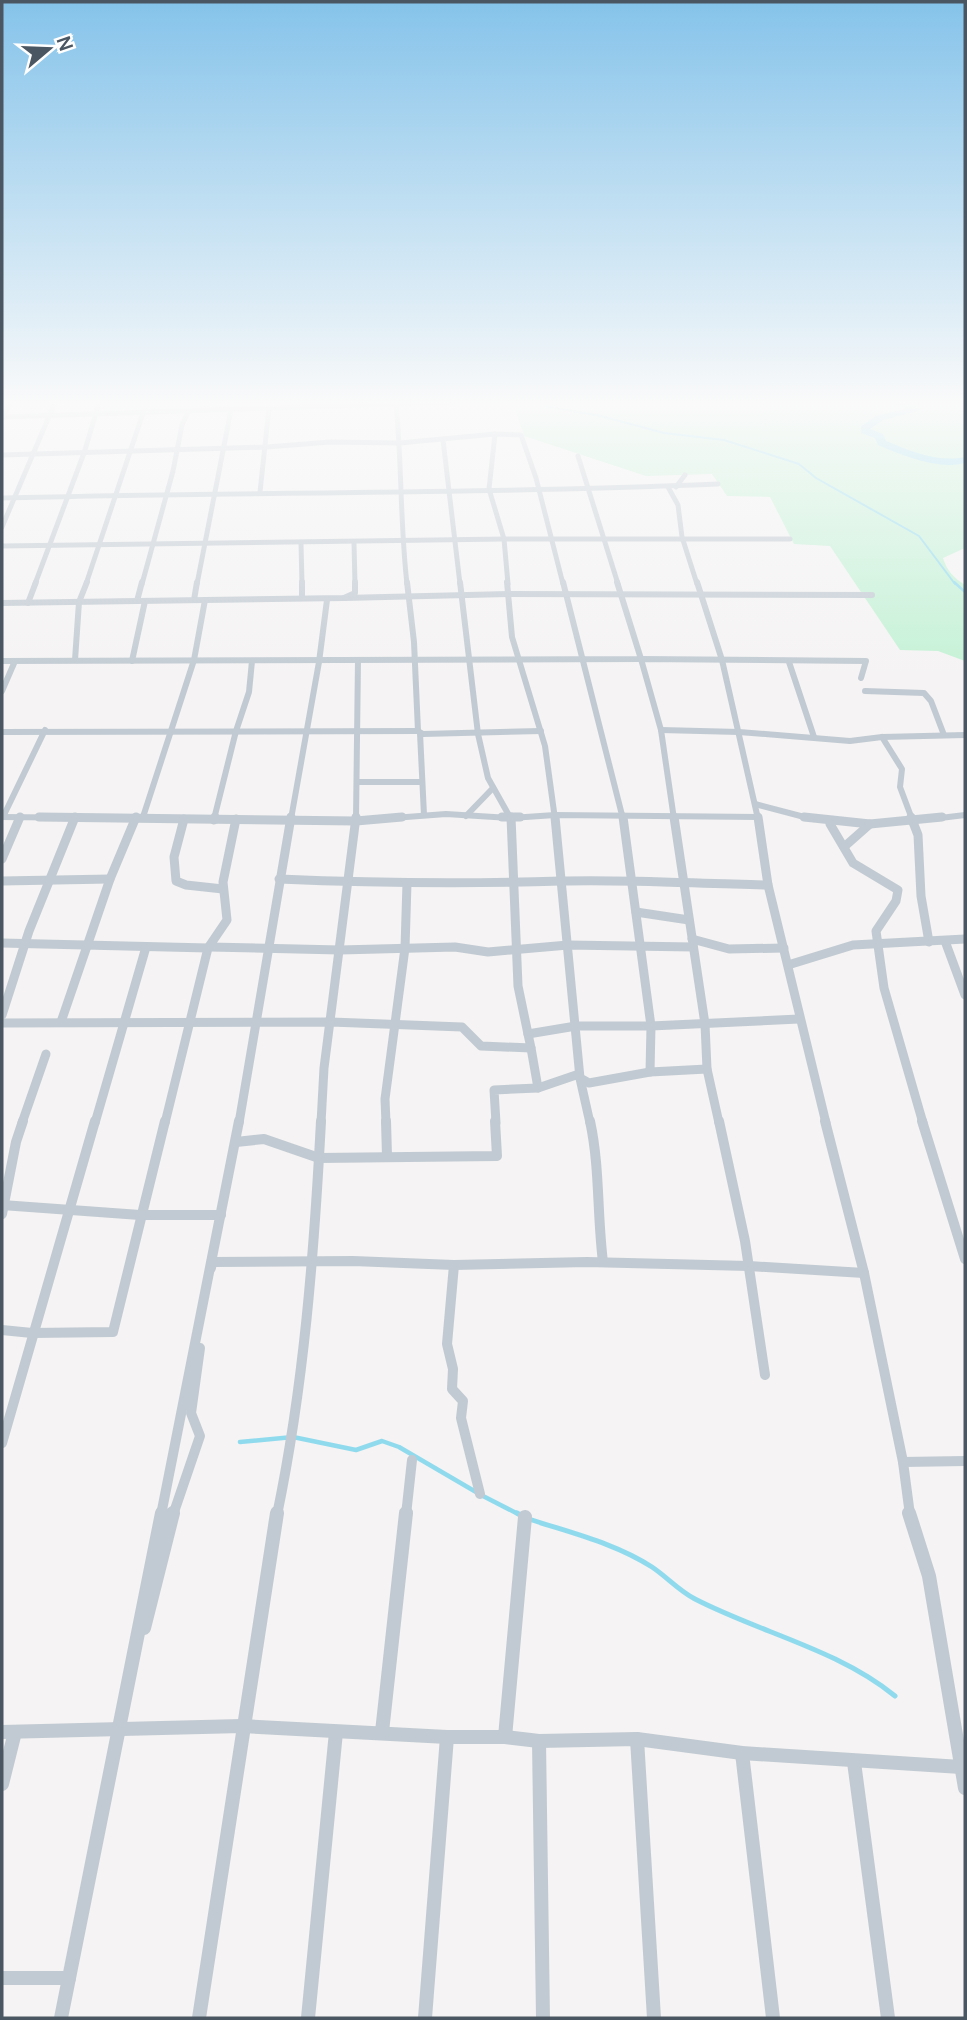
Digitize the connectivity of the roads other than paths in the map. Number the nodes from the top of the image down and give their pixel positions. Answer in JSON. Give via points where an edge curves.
{"nodes":[{"id":1,"x":16,"y":494,"type":"edge"},
{"id":2,"x":153,"y":494,"type":"edge"},
{"id":3,"x":166,"y":494,"type":"edge"},
{"id":4,"x":216,"y":494,"type":"edge"},
{"id":5,"x":401,"y":494,"type":"edge"},
{"id":6,"x":448,"y":494,"type":"edge"},
{"id":7,"x":491,"y":494,"type":"edge"},
{"id":8,"x":540,"y":494,"type":"edge"},
{"id":9,"x":591,"y":494,"type":"edge"},
{"id":10,"x":674,"y":494,"type":"edge"},
{"id":11,"x":116,"y":495,"type":"junction"},
{"id":12,"x":67,"y":496,"type":"junction"},
{"id":13,"x":2,"y":498,"type":"edge"},
{"id":14,"x":14,"y":498,"type":"junction"},
{"id":15,"x":2,"y":527,"type":"edge"},
{"id":16,"x":682,"y":537,"type":"junction"},
{"id":17,"x":603,"y":538,"type":"junction"},
{"id":18,"x":504,"y":539,"type":"junction"},
{"id":19,"x":551,"y":539,"type":"junction"},
{"id":20,"x":790,"y":539,"type":"dead end"},
{"id":21,"x":453,"y":541,"type":"junction"},
{"id":22,"x":204,"y":542,"type":"junction"},
{"id":23,"x":402,"y":542,"type":"junction"},
{"id":24,"x":354,"y":543,"type":"junction"},
{"id":25,"x":102,"y":544,"type":"junction"},
{"id":26,"x":153,"y":544,"type":"junction"},
{"id":27,"x":302,"y":544,"type":"junction"},
{"id":28,"x":49,"y":545,"type":"junction"},
{"id":29,"x":2,"y":546,"type":"edge"},
{"id":30,"x":698,"y":593,"type":"junction"},
{"id":31,"x":508,"y":594,"type":"junction"},
{"id":32,"x":567,"y":595,"type":"junction"},
{"id":33,"x":620,"y":595,"type":"junction"},
{"id":34,"x":872,"y":595,"type":"dead end"},
{"id":35,"x":461,"y":596,"type":"junction"},
{"id":36,"x":407,"y":597,"type":"junction"},
{"id":37,"x":302,"y":598,"type":"junction"},
{"id":38,"x":344,"y":598,"type":"junction"},
{"id":39,"x":194,"y":600,"type":"junction"},
{"id":40,"x":205,"y":600,"type":"junction"},
{"id":41,"x":327,"y":600,"type":"junction"},
{"id":42,"x":141,"y":601,"type":"junction"},
{"id":43,"x":79,"y":602,"type":"junction"},
{"id":44,"x":2,"y":603,"type":"edge"},
{"id":45,"x":28,"y":603,"type":"junction"},
{"id":46,"x":519,"y":658,"type":"junction"},
{"id":47,"x":582,"y":659,"type":"junction"},
{"id":48,"x":641,"y":659,"type":"junction"},
{"id":49,"x":75,"y":660,"type":"junction"},
{"id":50,"x":194,"y":660,"type":"junction"},
{"id":51,"x":358,"y":660,"type":"junction"},
{"id":52,"x":413,"y":660,"type":"junction"},
{"id":53,"x":469,"y":660,"type":"junction"},
{"id":54,"x":722,"y":660,"type":"junction"},
{"id":55,"x":2,"y":661,"type":"edge"},
{"id":56,"x":15,"y":661,"type":"junction"},
{"id":57,"x":132,"y":661,"type":"junction"},
{"id":58,"x":252,"y":662,"type":"junction"},
{"id":59,"x":319,"y":662,"type":"junction"},
{"id":60,"x":789,"y":662,"type":"junction"},
{"id":61,"x":861,"y":678,"type":"dead end"},
{"id":62,"x":2,"y":691,"type":"edge"},
{"id":63,"x":865,"y":691,"type":"dead end"},
{"id":64,"x":356,"y":730,"type":"junction"},
{"id":65,"x":661,"y":730,"type":"junction"},
{"id":66,"x":44,"y":731,"type":"junction"},
{"id":67,"x":171,"y":731,"type":"junction"},
{"id":68,"x":236,"y":731,"type":"junction"},
{"id":69,"x":541,"y":731,"type":"junction"},
{"id":70,"x":2,"y":732,"type":"edge"},
{"id":71,"x":306,"y":732,"type":"junction"},
{"id":72,"x":419,"y":732,"type":"junction"},
{"id":73,"x":739,"y":732,"type":"junction"},
{"id":74,"x":478,"y":734,"type":"junction"},
{"id":75,"x":944,"y":735,"type":"junction"},
{"id":76,"x":965,"y":735,"type":"edge"},
{"id":77,"x":814,"y":737,"type":"junction"},
{"id":78,"x":882,"y":737,"type":"junction"},
{"id":79,"x":357,"y":782,"type":"junction"},
{"id":80,"x":422,"y":782,"type":"junction"},
{"id":81,"x":494,"y":788,"type":"junction"},
{"id":82,"x":755,"y":804,"type":"junction"},
{"id":83,"x":424,"y":815,"type":"junction"},
{"id":84,"x":555,"y":815,"type":"junction"},
{"id":85,"x":965,"y":815,"type":"edge"},
{"id":86,"x":466,"y":816,"type":"junction"},
{"id":87,"x":2,"y":817,"type":"edge"},
{"id":88,"x":20,"y":817,"type":"junction"},
{"id":89,"x":75,"y":817,"type":"junction"},
{"id":90,"x":139,"y":817,"type":"junction"},
{"id":91,"x":675,"y":817,"type":"junction"},
{"id":92,"x":758,"y":817,"type":"junction"},
{"id":93,"x":184,"y":818,"type":"junction"},
{"id":94,"x":511,"y":818,"type":"junction"},
{"id":95,"x":623,"y":818,"type":"junction"},
{"id":96,"x":236,"y":819,"type":"junction"},
{"id":97,"x":214,"y":820,"type":"junction"},
{"id":98,"x":289,"y":821,"type":"junction"},
{"id":99,"x":356,"y":821,"type":"junction"},
{"id":100,"x":914,"y":822,"type":"junction"},
{"id":101,"x":830,"y":824,"type":"junction"},
{"id":102,"x":870,"y":824,"type":"junction"},
{"id":103,"x":844,"y":847,"type":"junction"},
{"id":104,"x":2,"y":859,"type":"edge"},
{"id":105,"x":110,"y":879,"type":"junction"},
{"id":106,"x":279,"y":879,"type":"junction"},
{"id":107,"x":51,"y":880,"type":"junction"},
{"id":108,"x":2,"y":881,"type":"edge"},
{"id":109,"x":561,"y":881,"type":"junction"},
{"id":110,"x":350,"y":882,"type":"junction"},
{"id":111,"x":407,"y":883,"type":"junction"},
{"id":112,"x":632,"y":883,"type":"junction"},
{"id":113,"x":684,"y":883,"type":"junction"},
{"id":114,"x":516,"y":884,"type":"junction"},
{"id":115,"x":768,"y":885,"type":"junction"},
{"id":116,"x":223,"y":889,"type":"junction"},
{"id":117,"x":636,"y":912,"type":"junction"},
{"id":118,"x":689,"y":920,"type":"junction"},
{"id":119,"x":965,"y":939,"type":"edge"},
{"id":120,"x":945,"y":941,"type":"junction"},
{"id":121,"x":929,"y":942,"type":"junction"},
{"id":122,"x":2,"y":943,"type":"edge"},
{"id":123,"x":693,"y":943,"type":"junction"},
{"id":124,"x":876,"y":943,"type":"junction"},
{"id":125,"x":25,"y":944,"type":"junction"},
{"id":126,"x":568,"y":945,"type":"junction"},
{"id":127,"x":88,"y":947,"type":"junction"},
{"id":128,"x":146,"y":947,"type":"junction"},
{"id":129,"x":209,"y":947,"type":"junction"},
{"id":130,"x":640,"y":947,"type":"junction"},
{"id":131,"x":405,"y":948,"type":"junction"},
{"id":132,"x":784,"y":948,"type":"junction"},
{"id":133,"x":266,"y":949,"type":"junction"},
{"id":134,"x":340,"y":950,"type":"junction"},
{"id":135,"x":517,"y":950,"type":"junction"},
{"id":136,"x":788,"y":965,"type":"junction"},
{"id":137,"x":965,"y":995,"type":"edge"},
{"id":138,"x":2,"y":1015,"type":"edge"},
{"id":139,"x":799,"y":1020,"type":"junction"},
{"id":140,"x":190,"y":1021,"type":"junction"},
{"id":141,"x":331,"y":1021,"type":"junction"},
{"id":142,"x":61,"y":1022,"type":"junction"},
{"id":143,"x":254,"y":1022,"type":"junction"},
{"id":144,"x":2,"y":1023,"type":"edge"},
{"id":145,"x":126,"y":1023,"type":"junction"},
{"id":146,"x":395,"y":1023,"type":"junction"},
{"id":147,"x":705,"y":1024,"type":"junction"},
{"id":148,"x":576,"y":1026,"type":"junction"},
{"id":149,"x":651,"y":1026,"type":"junction"},
{"id":150,"x":528,"y":1034,"type":"junction"},
{"id":151,"x":531,"y":1048,"type":"junction"},
{"id":152,"x":46,"y":1054,"type":"dead end"},
{"id":153,"x":707,"y":1069,"type":"junction"},
{"id":154,"x":650,"y":1072,"type":"junction"},
{"id":155,"x":579,"y":1074,"type":"junction"},
{"id":156,"x":538,"y":1088,"type":"junction"},
{"id":157,"x":236,"y":1142,"type":"junction"},
{"id":158,"x":387,"y":1156,"type":"junction"},
{"id":159,"x":319,"y":1158,"type":"junction"},
{"id":160,"x":3,"y":1208,"type":"edge"},
{"id":161,"x":70,"y":1211,"type":"junction"},
{"id":162,"x":221,"y":1215,"type":"junction"},
{"id":163,"x":140,"y":1216,"type":"junction"},
{"id":164,"x":965,"y":1259,"type":"edge"},
{"id":165,"x":212,"y":1262,"type":"junction"},
{"id":166,"x":603,"y":1262,"type":"junction"},
{"id":167,"x":314,"y":1263,"type":"junction"},
{"id":168,"x":454,"y":1265,"type":"junction"},
{"id":169,"x":749,"y":1266,"type":"junction"},
{"id":170,"x":864,"y":1273,"type":"junction"},
{"id":171,"x":2,"y":1330,"type":"edge"},
{"id":172,"x":32,"y":1333,"type":"junction"},
{"id":173,"x":765,"y":1376,"type":"dead end"},
{"id":174,"x":2,"y":1443,"type":"edge"},
{"id":175,"x":412,"y":1460,"type":"dead end"},
{"id":176,"x":965,"y":1461,"type":"edge"},
{"id":177,"x":903,"y":1462,"type":"junction"},
{"id":178,"x":480,"y":1494,"type":"dead end"},
{"id":179,"x":525,"y":1517,"type":"dead end"},
{"id":180,"x":242,"y":1726,"type":"junction"},
{"id":181,"x":117,"y":1731,"type":"junction"},
{"id":182,"x":8,"y":1732,"type":"edge"},
{"id":183,"x":336,"y":1732,"type":"junction"},
{"id":184,"x":382,"y":1732,"type":"junction"},
{"id":185,"x":447,"y":1737,"type":"junction"},
{"id":186,"x":505,"y":1737,"type":"junction"},
{"id":187,"x":637,"y":1739,"type":"junction"},
{"id":188,"x":539,"y":1741,"type":"junction"},
{"id":189,"x":742,"y":1753,"type":"junction"},
{"id":190,"x":854,"y":1762,"type":"junction"},
{"id":191,"x":961,"y":1767,"type":"junction"},
{"id":192,"x":2,"y":1784,"type":"edge"},
{"id":193,"x":965,"y":1788,"type":"edge"},
{"id":194,"x":2,"y":1978,"type":"edge"},
{"id":195,"x":69,"y":1978,"type":"junction"},
{"id":196,"x":61,"y":2018,"type":"edge"},
{"id":197,"x":199,"y":2018,"type":"edge"},
{"id":198,"x":308,"y":2018,"type":"edge"},
{"id":199,"x":425,"y":2018,"type":"edge"},
{"id":200,"x":543,"y":2018,"type":"edge"},
{"id":201,"x":654,"y":2018,"type":"edge"},
{"id":202,"x":772,"y":2018,"type":"edge"},
{"id":203,"x":888,"y":2018,"type":"edge"}],
"edges":[{"from":1,"to":14,"type":"street"},
{"from":2,"to":11,"type":"street"},
{"from":3,"to":26,"type":"street"},
{"from":4,"to":22,"type":"street"},
{"from":5,"to":23,"type":"street"},
{"from":6,"to":21,"type":"street"},
{"from":7,"to":18,"type":"street"},
{"from":8,"to":19,"type":"street"},
{"from":9,"to":17,"type":"street"},
{"from":10,"to":16,"type":"street"},
{"from":11,"to":12,"type":"street"},
{"from":11,"to":25,"type":"street"},
{"from":12,"to":14,"type":"street"},
{"from":12,"to":28,"type":"street"},
{"from":13,"to":14,"type":"street"},
{"from":14,"to":15,"type":"street"},
{"from":16,"to":17,"type":"street"},
{"from":16,"to":20,"type":"street"},
{"from":16,"to":30,"type":"street"},
{"from":17,"to":19,"type":"street"},
{"from":17,"to":33,"type":"street"},
{"from":18,"to":19,"type":"street"},
{"from":18,"to":21,"type":"street"},
{"from":18,"to":31,"type":"street"},
{"from":19,"to":32,"type":"street"},
{"from":21,"to":23,"type":"street"},
{"from":21,"to":35,"type":"street"},
{"from":22,"to":26,"type":"street"},
{"from":22,"to":27,"type":"street"},
{"from":22,"to":39,"type":"street"},
{"from":23,"to":24,"type":"street"},
{"from":23,"to":36,"type":"street"},
{"from":24,"to":27,"type":"street"},
{"from":24,"to":38,"type":"street","via":[[355,593]]},
{"from":25,"to":26,"type":"street"},
{"from":25,"to":28,"type":"street"},
{"from":25,"to":43,"type":"street"},
{"from":26,"to":42,"type":"street"},
{"from":27,"to":37,"type":"street"},
{"from":28,"to":29,"type":"street"},
{"from":28,"to":45,"type":"street"},
{"from":30,"to":33,"type":"street"},
{"from":30,"to":34,"type":"street"},
{"from":30,"to":54,"type":"street"},
{"from":31,"to":32,"type":"street"},
{"from":31,"to":35,"type":"street"},
{"from":31,"to":46,"type":"street"},
{"from":32,"to":33,"type":"street"},
{"from":32,"to":47,"type":"street"},
{"from":33,"to":48,"type":"street"},
{"from":35,"to":36,"type":"street"},
{"from":35,"to":53,"type":"street"},
{"from":36,"to":38,"type":"street"},
{"from":36,"to":52,"type":"street"},
{"from":37,"to":40,"type":"street"},
{"from":37,"to":41,"type":"street"},
{"from":38,"to":41,"type":"street"},
{"from":39,"to":40,"type":"street"},
{"from":39,"to":42,"type":"street"},
{"from":40,"to":50,"type":"street"},
{"from":41,"to":59,"type":"street"},
{"from":42,"to":43,"type":"street"},
{"from":42,"to":57,"type":"street"},
{"from":43,"to":45,"type":"street"},
{"from":43,"to":49,"type":"street"},
{"from":44,"to":45,"type":"street"},
{"from":46,"to":47,"type":"street"},
{"from":46,"to":53,"type":"street"},
{"from":46,"to":69,"type":"street"},
{"from":47,"to":48,"type":"street"},
{"from":47,"to":95,"type":"street"},
{"from":48,"to":54,"type":"street"},
{"from":48,"to":65,"type":"street"},
{"from":49,"to":56,"type":"street"},
{"from":49,"to":57,"type":"street"},
{"from":50,"to":57,"type":"street"},
{"from":50,"to":58,"type":"street"},
{"from":50,"to":67,"type":"street"},
{"from":51,"to":52,"type":"street"},
{"from":51,"to":59,"type":"street"},
{"from":51,"to":64,"type":"street"},
{"from":52,"to":53,"type":"street"},
{"from":52,"to":72,"type":"street"},
{"from":53,"to":74,"type":"street"},
{"from":54,"to":60,"type":"street"},
{"from":54,"to":73,"type":"street"},
{"from":55,"to":56,"type":"street"},
{"from":56,"to":62,"type":"street"},
{"from":58,"to":59,"type":"street"},
{"from":58,"to":68,"type":"street","via":[[249,692]]},
{"from":59,"to":71,"type":"street"},
{"from":60,"to":61,"type":"street","via":[[866,661]]},
{"from":60,"to":77,"type":"street"},
{"from":63,"to":75,"type":"street","via":[[924,693]]},
{"from":64,"to":71,"type":"street"},
{"from":64,"to":72,"type":"street"},
{"from":64,"to":79,"type":"street"},
{"from":65,"to":73,"type":"street"},
{"from":65,"to":91,"type":"street"},
{"from":66,"to":67,"type":"street"},
{"from":66,"to":70,"type":"street"},
{"from":66,"to":87,"type":"street"},
{"from":67,"to":68,"type":"street"},
{"from":67,"to":90,"type":"street"},
{"from":68,"to":71,"type":"street"},
{"from":68,"to":97,"type":"street"},
{"from":69,"to":74,"type":"street"},
{"from":69,"to":84,"type":"street"},
{"from":71,"to":98,"type":"street"},
{"from":72,"to":74,"type":"street"},
{"from":72,"to":80,"type":"street"},
{"from":73,"to":77,"type":"street"},
{"from":73,"to":82,"type":"street"},
{"from":74,"to":81,"type":"street"},
{"from":75,"to":76,"type":"street"},
{"from":75,"to":78,"type":"street"},
{"from":77,"to":78,"type":"street","via":[[850,741]]},
{"from":78,"to":100,"type":"street","via":[[902,769],[900,787]]},
{"from":79,"to":80,"type":"street"},
{"from":79,"to":99,"type":"street"},
{"from":80,"to":83,"type":"street"},
{"from":81,"to":86,"type":"street"},
{"from":81,"to":94,"type":"street"},
{"from":82,"to":92,"type":"street"},
{"from":82,"to":101,"type":"street"},
{"from":83,"to":86,"type":"street"},
{"from":83,"to":99,"type":"street"},
{"from":84,"to":94,"type":"street"},
{"from":84,"to":95,"type":"street"},
{"from":84,"to":109,"type":"street"},
{"from":85,"to":100,"type":"street"},
{"from":86,"to":94,"type":"street"},
{"from":87,"to":88,"type":"street"},
{"from":88,"to":89,"type":"street"},
{"from":88,"to":104,"type":"street"},
{"from":89,"to":90,"type":"street"},
{"from":89,"to":107,"type":"street"},
{"from":90,"to":93,"type":"street"},
{"from":90,"to":105,"type":"street"},
{"from":91,"to":92,"type":"street"},
{"from":91,"to":95,"type":"street"},
{"from":91,"to":113,"type":"street"},
{"from":92,"to":115,"type":"street"},
{"from":93,"to":97,"type":"street"},
{"from":93,"to":116,"type":"street","via":[[174,849],[177,881]]},
{"from":94,"to":114,"type":"street"},
{"from":95,"to":112,"type":"street"},
{"from":96,"to":97,"type":"street"},
{"from":96,"to":98,"type":"street"},
{"from":96,"to":116,"type":"street"},
{"from":98,"to":99,"type":"street"},
{"from":98,"to":106,"type":"street"},
{"from":99,"to":110,"type":"street"},
{"from":100,"to":102,"type":"street"},
{"from":100,"to":121,"type":"street"},
{"from":101,"to":102,"type":"street"},
{"from":101,"to":103,"type":"street"},
{"from":102,"to":103,"type":"street"},
{"from":103,"to":124,"type":"street","via":[[853,863],[898,891],[897,902],[878,921]]},
{"from":105,"to":107,"type":"street"},
{"from":105,"to":127,"type":"street"},
{"from":106,"to":110,"type":"street"},
{"from":106,"to":133,"type":"street"},
{"from":107,"to":108,"type":"street"},
{"from":107,"to":125,"type":"street"},
{"from":109,"to":112,"type":"street"},
{"from":109,"to":114,"type":"street"},
{"from":109,"to":126,"type":"street"},
{"from":110,"to":111,"type":"street"},
{"from":110,"to":134,"type":"street"},
{"from":111,"to":114,"type":"street"},
{"from":111,"to":131,"type":"street"},
{"from":112,"to":113,"type":"street"},
{"from":112,"to":117,"type":"street"},
{"from":113,"to":115,"type":"street"},
{"from":113,"to":118,"type":"street"},
{"from":114,"to":135,"type":"street"},
{"from":115,"to":132,"type":"street"},
{"from":116,"to":129,"type":"street","via":[[227,920]]},
{"from":117,"to":118,"type":"street"},
{"from":117,"to":130,"type":"street"},
{"from":118,"to":123,"type":"street"},
{"from":119,"to":120,"type":"street"},
{"from":120,"to":121,"type":"street"},
{"from":120,"to":137,"type":"street"},
{"from":121,"to":124,"type":"street"},
{"from":122,"to":125,"type":"street"},
{"from":123,"to":130,"type":"street"},
{"from":123,"to":132,"type":"street","via":[[729,949]]},
{"from":123,"to":147,"type":"street"},
{"from":124,"to":136,"type":"street","via":[[836,948]]},
{"from":124,"to":164,"type":"street","via":[[895,1033]]},
{"from":125,"to":127,"type":"street"},
{"from":125,"to":138,"type":"street"},
{"from":126,"to":130,"type":"street"},
{"from":126,"to":135,"type":"street"},
{"from":126,"to":148,"type":"street"},
{"from":127,"to":128,"type":"street"},
{"from":127,"to":142,"type":"street"},
{"from":128,"to":129,"type":"street"},
{"from":128,"to":145,"type":"street"},
{"from":129,"to":133,"type":"street"},
{"from":129,"to":140,"type":"street"},
{"from":130,"to":149,"type":"street"},
{"from":131,"to":134,"type":"street"},
{"from":131,"to":135,"type":"street"},
{"from":131,"to":146,"type":"street"},
{"from":132,"to":136,"type":"street"},
{"from":133,"to":134,"type":"street"},
{"from":133,"to":143,"type":"street"},
{"from":134,"to":141,"type":"street"},
{"from":135,"to":150,"type":"street","via":[[518,986]]},
{"from":136,"to":139,"type":"street"},
{"from":139,"to":147,"type":"street"},
{"from":139,"to":170,"type":"street"},
{"from":140,"to":143,"type":"street"},
{"from":140,"to":145,"type":"street"},
{"from":140,"to":163,"type":"street"},
{"from":141,"to":143,"type":"street"},
{"from":141,"to":146,"type":"street"},
{"from":141,"to":159,"type":"street"},
{"from":142,"to":144,"type":"street"},
{"from":142,"to":145,"type":"street"},
{"from":143,"to":157,"type":"street"},
{"from":145,"to":161,"type":"street"},
{"from":146,"to":151,"type":"street","via":[[462,1027],[481,1046]]},
{"from":146,"to":158,"type":"street","via":[[385,1099]]},
{"from":147,"to":149,"type":"street"},
{"from":147,"to":153,"type":"street"},
{"from":148,"to":149,"type":"street"},
{"from":148,"to":150,"type":"street"},
{"from":148,"to":155,"type":"street"},
{"from":149,"to":154,"type":"street"},
{"from":150,"to":151,"type":"street"},
{"from":151,"to":156,"type":"street"},
{"from":152,"to":160,"type":"street","via":[[16,1142]]},
{"from":153,"to":154,"type":"street"},
{"from":153,"to":169,"type":"street"},
{"from":154,"to":155,"type":"street","via":[[589,1083]]},
{"from":155,"to":156,"type":"street"},
{"from":155,"to":166,"type":"street","via":[[596,1148],[597,1224]]},
{"from":156,"to":158,"type":"street","via":[[494,1090],[497,1156]]},
{"from":157,"to":159,"type":"street","via":[[264,1139]]},
{"from":157,"to":162,"type":"street"},
{"from":158,"to":159,"type":"street"},
{"from":159,"to":167,"type":"street"},
{"from":160,"to":161,"type":"street"},
{"from":161,"to":163,"type":"street"},
{"from":161,"to":172,"type":"street"},
{"from":162,"to":163,"type":"street"},
{"from":162,"to":165,"type":"street"},
{"from":163,"to":172,"type":"street","via":[[113,1332]]},
{"from":165,"to":167,"type":"street"},
{"from":165,"to":181,"type":"street"},
{"from":165,"to":181,"type":"street","via":[[191,1413],[200,1436],[177,1498]]},
{"from":166,"to":168,"type":"street"},
{"from":166,"to":169,"type":"street"},
{"from":167,"to":168,"type":"street"},
{"from":167,"to":180,"type":"street","via":[[293,1437],[269,1552]]},
{"from":168,"to":178,"type":"street","via":[[447,1344],[452,1389],[463,1401],[461,1418]]},
{"from":169,"to":170,"type":"street"},
{"from":169,"to":173,"type":"street"},
{"from":170,"to":177,"type":"street"},
{"from":171,"to":172,"type":"street"},
{"from":172,"to":174,"type":"street"},
{"from":175,"to":184,"type":"street"},
{"from":176,"to":177,"type":"street"},
{"from":177,"to":191,"type":"street","via":[[908,1506],[929,1576]]},
{"from":179,"to":186,"type":"street"},
{"from":180,"to":181,"type":"street"},
{"from":180,"to":183,"type":"street"},
{"from":180,"to":197,"type":"street"},
{"from":181,"to":182,"type":"street"},
{"from":181,"to":195,"type":"street"},
{"from":182,"to":192,"type":"street"},
{"from":183,"to":184,"type":"street"},
{"from":183,"to":198,"type":"street"},
{"from":184,"to":185,"type":"street"},
{"from":185,"to":186,"type":"street"},
{"from":185,"to":199,"type":"street"},
{"from":186,"to":188,"type":"street"},
{"from":187,"to":188,"type":"street"},
{"from":187,"to":189,"type":"street"},
{"from":187,"to":201,"type":"street"},
{"from":188,"to":200,"type":"street"},
{"from":189,"to":190,"type":"street"},
{"from":189,"to":202,"type":"street"},
{"from":190,"to":191,"type":"street"},
{"from":190,"to":203,"type":"street"},
{"from":191,"to":193,"type":"street"},
{"from":194,"to":195,"type":"street"},
{"from":195,"to":196,"type":"street"}]}
